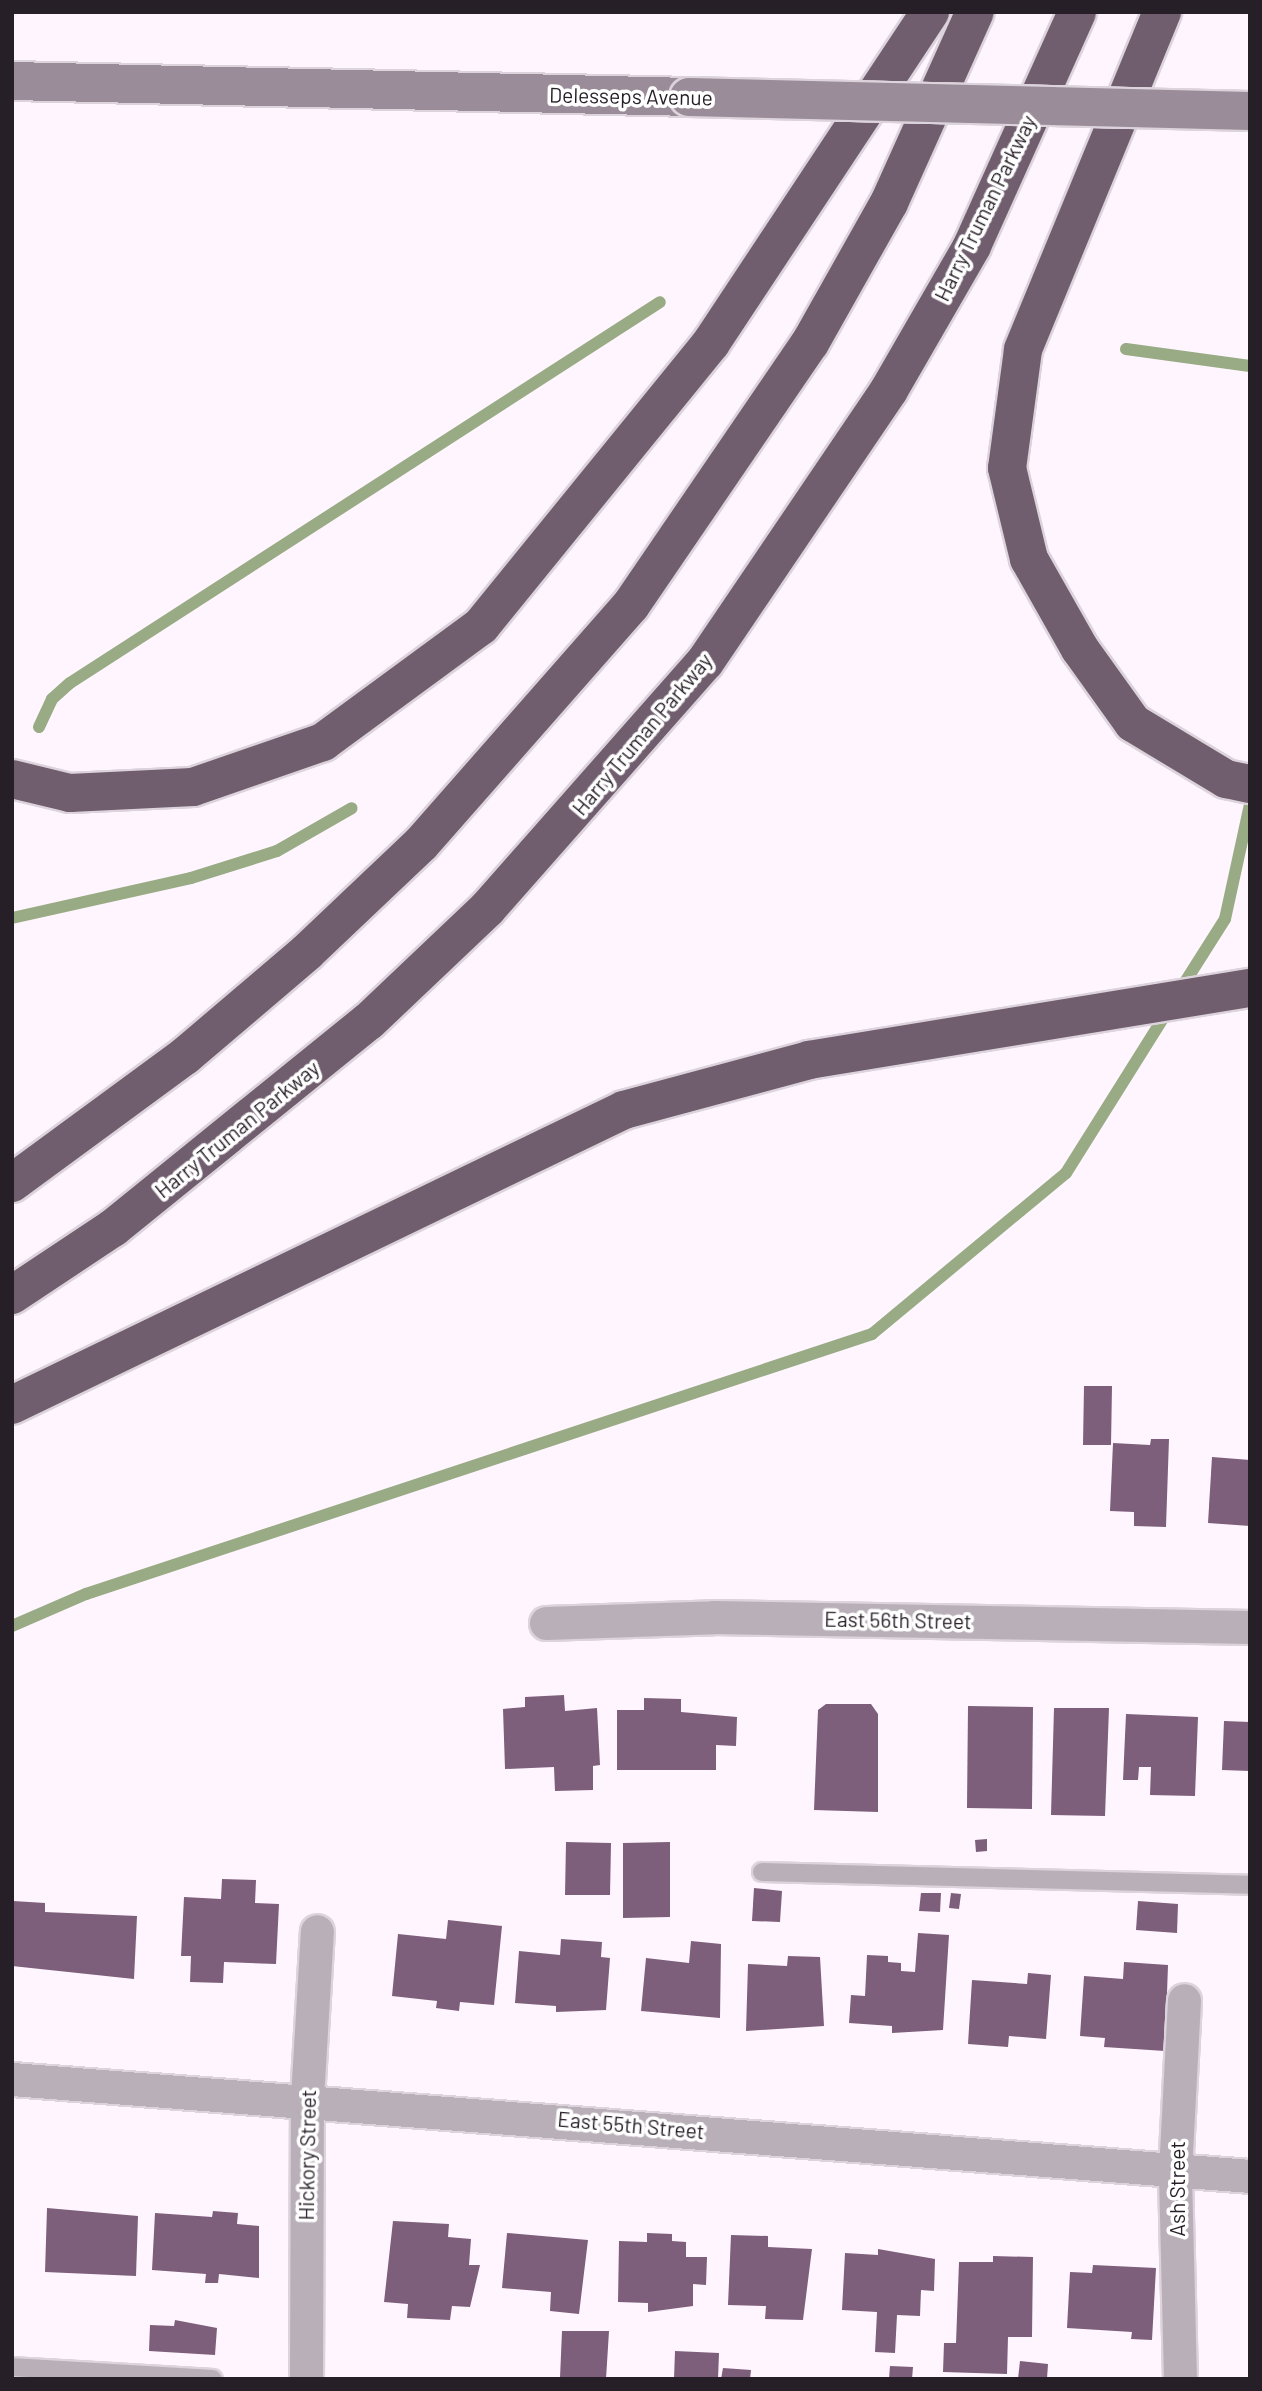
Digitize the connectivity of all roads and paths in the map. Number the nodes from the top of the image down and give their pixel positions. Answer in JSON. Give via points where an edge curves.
{"nodes":[{"id":1,"x":930,"y":12,"type":"edge"},
{"id":2,"x":975,"y":12,"type":"edge"},
{"id":3,"x":1077,"y":12,"type":"edge"},
{"id":4,"x":1162,"y":12,"type":"edge"},
{"id":5,"x":12,"y":81,"type":"edge"},
{"id":6,"x":1250,"y":111,"type":"edge"},
{"id":7,"x":12,"y":779,"type":"edge"},
{"id":8,"x":1250,"y":785,"type":"edge"},
{"id":9,"x":1250,"y":988,"type":"edge"},
{"id":10,"x":12,"y":1183,"type":"edge"},
{"id":11,"x":12,"y":1294,"type":"edge"},
{"id":12,"x":12,"y":1405,"type":"edge"},
{"id":13,"x":546,"y":1623,"type":"dead end"},
{"id":14,"x":1250,"y":1627,"type":"edge"},
{"id":15,"x":762,"y":1872,"type":"dead end"},
{"id":16,"x":1250,"y":1885,"type":"edge"},
{"id":17,"x":317,"y":1931,"type":"dead end"},
{"id":18,"x":1184,"y":2000,"type":"dead end"},
{"id":19,"x":12,"y":2079,"type":"edge"},
{"id":20,"x":307,"y":2098,"type":"junction"},
{"id":21,"x":1175,"y":2172,"type":"junction"},
{"id":22,"x":1250,"y":2176,"type":"edge"},
{"id":23,"x":12,"y":2367,"type":"edge"},
{"id":24,"x":213,"y":2379,"type":"edge"},
{"id":25,"x":306,"y":2379,"type":"edge"},
{"id":26,"x":1180,"y":2379,"type":"edge"}],
"edges":[{"from":1,"to":7,"type":"highway","via":[[711,343],[481,626],[323,742],[193,787],[70,793]]},
{"from":2,"to":10,"type":"highway","via":[[889,203],[810,343],[631,605],[421,844],[316,943],[184,1056]]},
{"from":3,"to":11,"type":"highway","name":"Harry Truman Parkway","via":[[972,246],[802,527],[705,662],[487,909],[369,1021],[113,1228]]},
{"from":4,"to":8,"type":"highway","via":[[1023,350],[1007,468],[1029,559],[1080,649],[1133,723],[1226,779]]},
{"from":5,"to":6,"type":"main road","name":"Delesseps Avenue","bridge":true},
{"from":9,"to":12,"type":"highway","via":[[809,1060],[624,1110]]},
{"from":13,"to":14,"type":"street","name":"East 56th Street","via":[[714,1617]]},
{"from":15,"to":16,"type":"lane"},
{"from":17,"to":20,"type":"street","name":"Hickory Street"},
{"from":18,"to":21,"type":"street","name":"Ash Street"},
{"from":19,"to":20,"type":"street","name":"East 55th Street"},
{"from":20,"to":21,"type":"street","name":"East 55th Street"},
{"from":20,"to":25,"type":"street","name":"Hickory Street"},
{"from":21,"to":22,"type":"street","name":"East 55th Street"},
{"from":21,"to":26,"type":"street","name":"Ash Street"},
{"from":23,"to":24,"type":"lane"}]}
